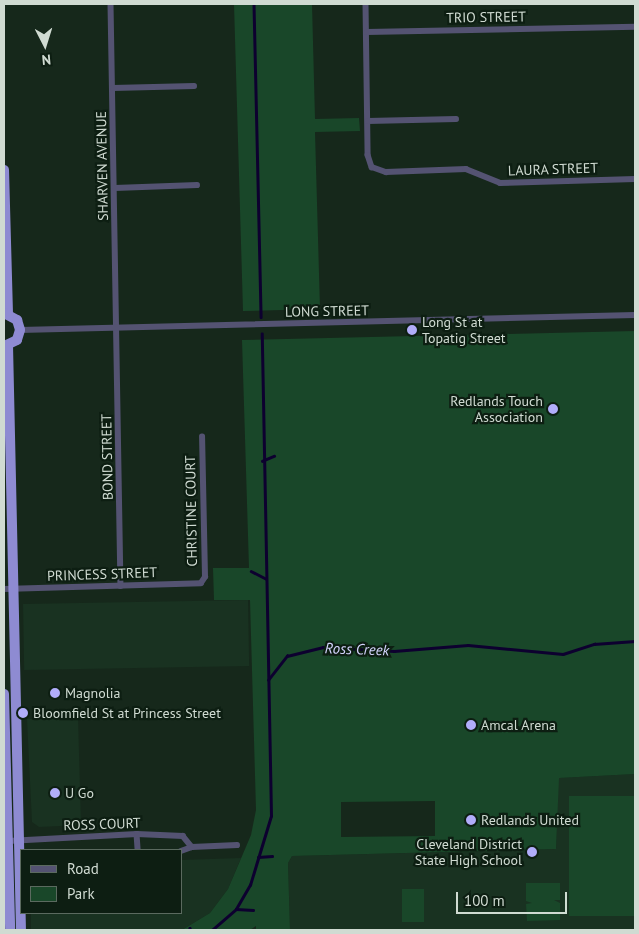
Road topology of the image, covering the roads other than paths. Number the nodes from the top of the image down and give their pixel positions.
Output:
1 (111, 4) edge
2 (366, 4) edge
3 (635, 27) edge
4 (366, 32) junction
5 (194, 86) dead end
6 (113, 88) junction
7 (456, 119) dead end
8 (368, 121) junction
9 (4, 170) edge
10 (635, 179) edge
11 (197, 185) dead end
12 (116, 188) junction
13 (6, 314) edge
14 (635, 315) edge
15 (118, 328) junction
16 (20, 330) junction
17 (6, 346) edge
18 (202, 437) dead end
19 (201, 584) joint
20 (122, 586) junction
21 (9, 589) edge
22 (4, 694) edge
23 (137, 834) junction
24 (19, 840) junction
25 (8, 841) junction
26 (237, 845) dead end
27 (192, 847) junction
28 (138, 849) edge
29 (182, 851) edge
30 (8, 856) junction
31 (20, 856) edge
32 (21, 914) edge
33 (10, 930) edge
34 (21, 930) edge

1 - 6 street, SHARVEN AVENUE
2 - 4 street, LAURA STREET
3 - 4 street, TRIO STREET
4 - 8 street, LAURA STREET
5 - 6 street
6 - 12 street, SHARVEN AVENUE
7 - 8 street
8 - 10 street, LAURA STREET
9 - 13 highway
11 - 12 street
12 - 15 street, SHARVEN AVENUE
13 - 16 highway
14 - 15 street, LONG STREET
15 - 16 street, LONG STREET
15 - 20 street, BOND STREET
16 - 17 highway
17 - 21 highway
18 - 19 street, CHRISTINE COURT
19 - 20 street, PRINCESS STREET
20 - 21 street, PRINCESS STREET
21 - 24 highway
22 - 25 highway
23 - 24 street, ROSS COURT
23 - 27 street, ROSS COURT
23 - 28 street
24 - 25 street, ROSS COURT
24 - 31 highway
25 - 30 highway
26 - 27 street
27 - 29 street
30 - 31 street
30 - 33 highway
32 - 34 highway

